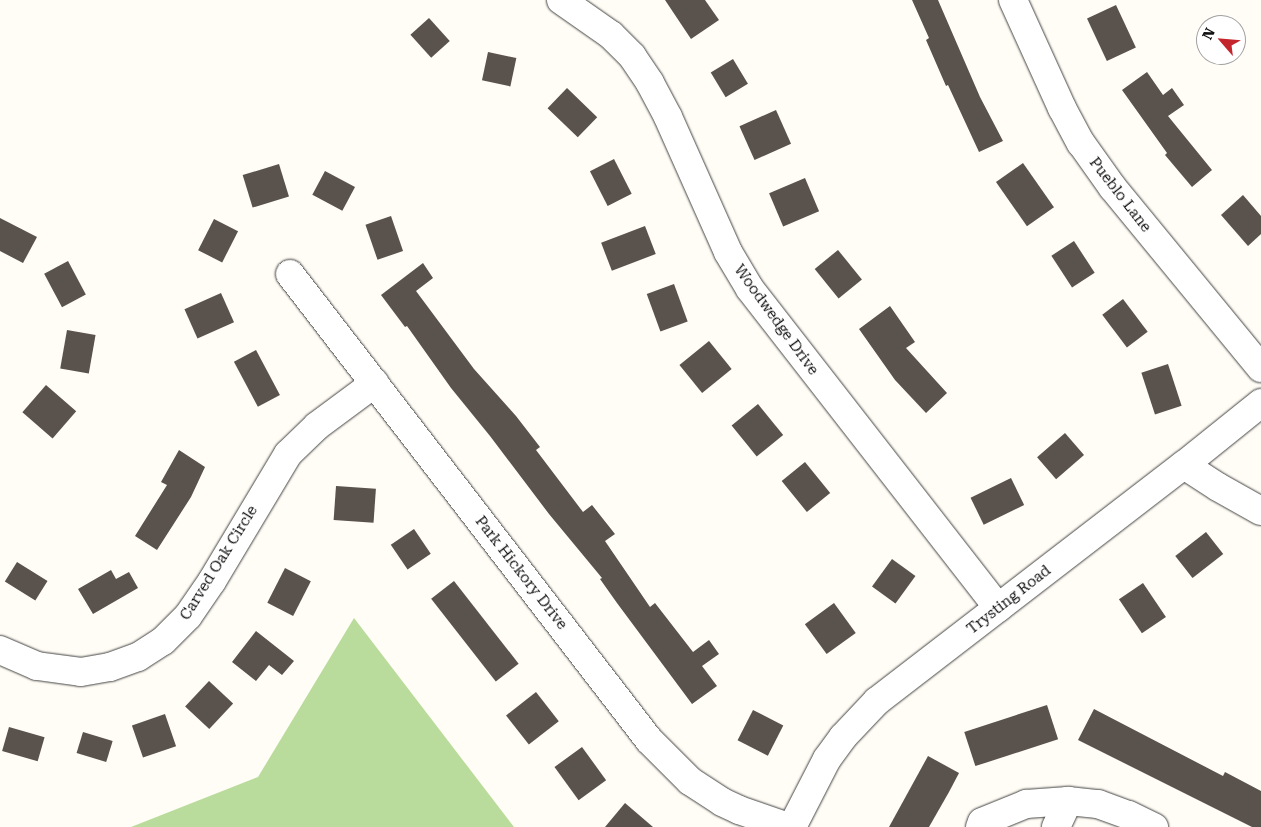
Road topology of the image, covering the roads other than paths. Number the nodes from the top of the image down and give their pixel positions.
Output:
1 (561, 0) edge
2 (1013, 0) edge
3 (290, 274) dead end
4 (1261, 368) edge
5 (375, 383) junction
6 (1261, 403) edge
7 (1184, 465) junction
8 (1261, 511) edge
9 (998, 608) junction
10 (0, 650) edge
11 (1068, 801) junction
12 (790, 827) edge
13 (980, 827) edge
14 (1056, 827) edge
15 (1154, 827) edge

1 - 9 street, Woodwedge Drive
2 - 4 street, Pueblo Lane
3 - 5 street, Park Hickory Drive
5 - 10 street, Carved Oak Circle
5 - 12 street, Park Hickory Drive
6 - 7 street, Trysting Road
7 - 8 street
7 - 9 street, Trysting Road
9 - 12 street, Trysting Road
11 - 13 street
11 - 14 street
11 - 15 street

